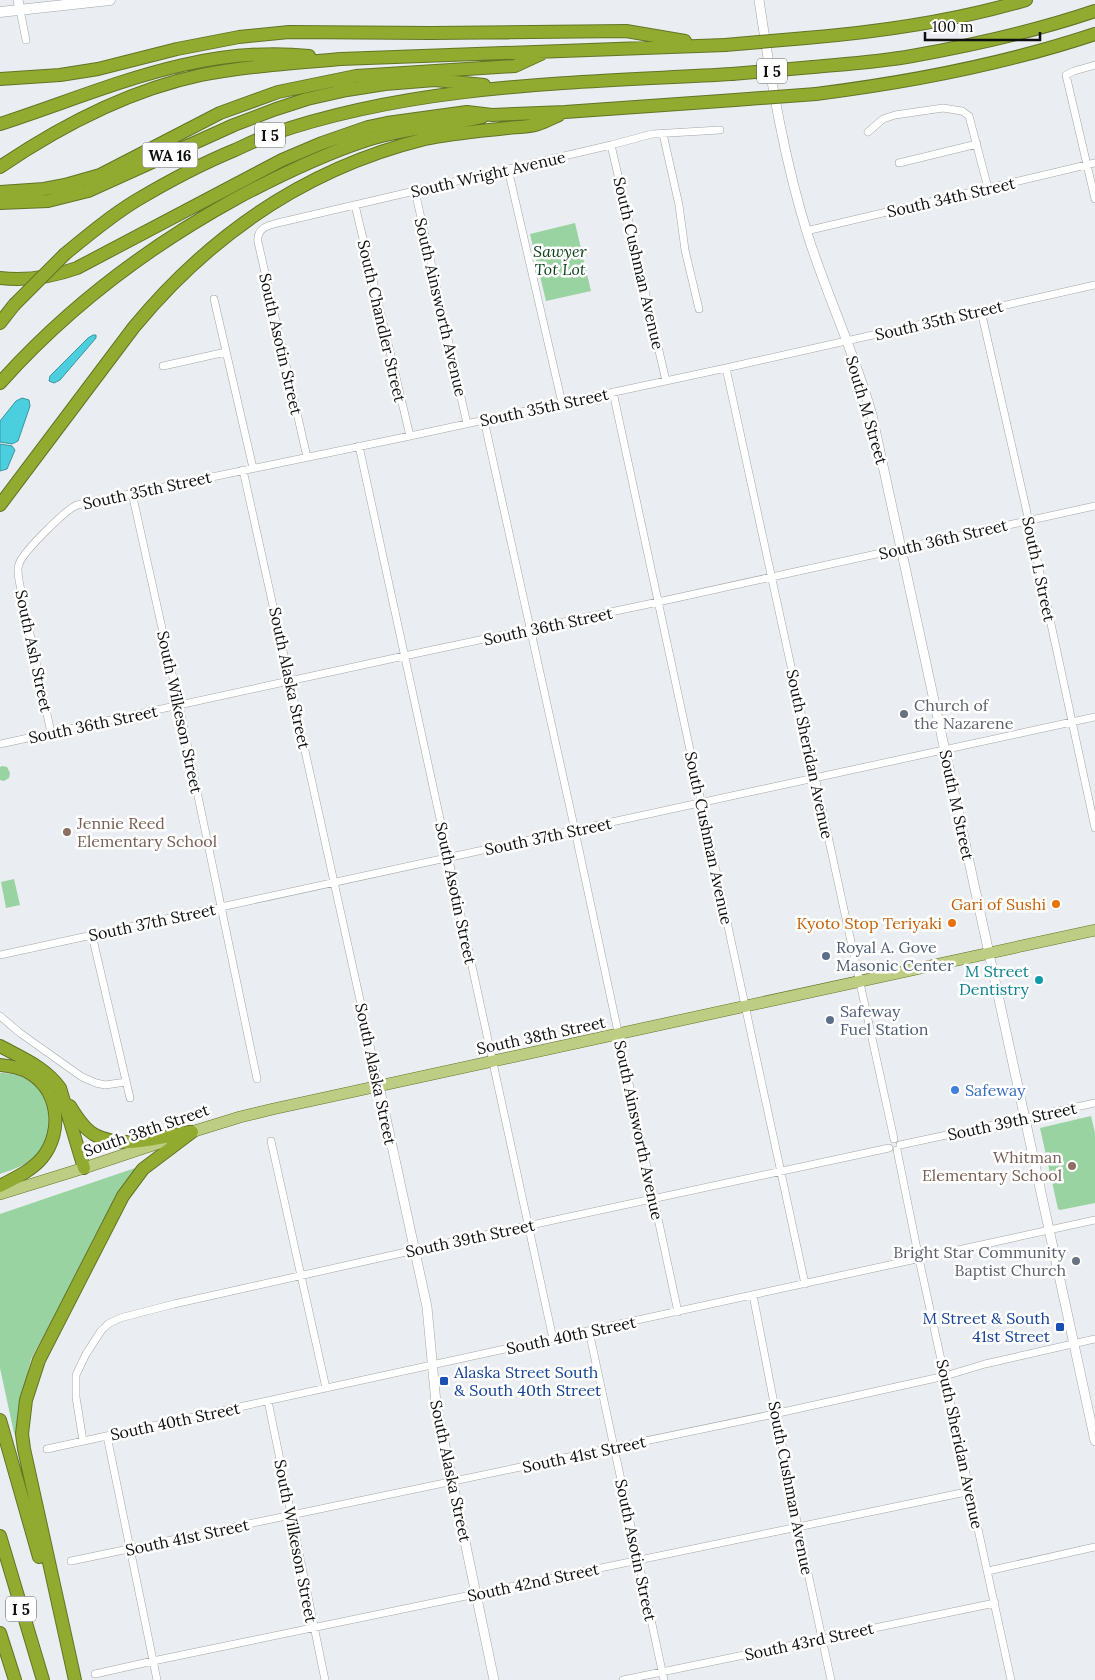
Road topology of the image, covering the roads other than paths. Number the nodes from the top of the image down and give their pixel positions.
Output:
1 (110, 0) edge
2 (759, 0) edge
3 (1026, 0) edge
4 (19, 5) edge
5 (1095, 11) edge
6 (0, 12) edge
7 (1095, 34) edge
8 (26, 40) dead end
9 (719, 45) junction
10 (548, 51) junction
11 (341, 59) junction
12 (1095, 65) edge
13 (0, 79) edge
14 (504, 88) junction
15 (565, 112) junction
16 (492, 115) junction
17 (0, 124) edge
18 (720, 130) dead end
19 (868, 132) dead end
20 (664, 134) junction
21 (977, 144) junction
22 (611, 145) junction
23 (899, 163) dead end
24 (1095, 163) edge
25 (1087, 165) junction
26 (0, 167) edge
27 (508, 169) junction
28 (988, 188) junction
29 (415, 191) junction
30 (0, 192) edge
31 (1095, 200) edge
32 (0, 203) edge
33 (355, 205) junction
34 (806, 231) junction
35 (260, 232) joint
36 (0, 278) edge
37 (1095, 285) edge
38 (214, 299) dead end
39 (700, 309) dead end
40 (981, 311) junction
41 (0, 323) edge
42 (847, 341) junction
43 (226, 352) junction
44 (163, 366) dead end
45 (726, 368) junction
46 (666, 381) junction
47 (0, 383) edge
48 (613, 392) junction
49 (562, 403) junction
50 (484, 420) junction
51 (467, 424) junction
52 (410, 436) junction
53 (359, 446) junction
54 (307, 457) junction
55 (253, 468) junction
56 (244, 470) junction
57 (132, 493) junction
58 (0, 505) edge
59 (1095, 506) edge
60 (1028, 520) junction
61 (902, 548) junction
62 (18, 568) joint
63 (771, 577) junction
64 (658, 602) junction
65 (531, 629) junction
66 (404, 656) junction
67 (290, 681) junction
68 (179, 705) junction
69 (1095, 718) edge
70 (1072, 722) junction
71 (51, 733) junction
72 (0, 744) edge
73 (945, 750) junction
74 (815, 779) junction
75 (702, 804) junction
76 (1095, 828) edge
77 (575, 830) junction
78 (448, 858) junction
79 (334, 882) junction
80 (221, 907) junction
81 (1095, 930) edge
82 (92, 935) junction
83 (990, 953) junction
84 (0, 955) edge
85 (859, 981) junction
86 (745, 1006) junction
87 (0, 1016) edge
88 (618, 1034) junction
89 (0, 1046) edge
90 (492, 1062) junction
91 (0, 1065) edge
92 (257, 1079) dead end
93 (126, 1082) junction
94 (379, 1086) junction
95 (60, 1088) junction
96 (130, 1098) dead end
97 (1095, 1103) edge
98 (1026, 1118) junction
99 (192, 1132) junction
100 (271, 1141) dead end
101 (897, 1145) junction
102 (84, 1168) junction
103 (781, 1171) junction
104 (0, 1186) edge
105 (0, 1194) edge
106 (654, 1199) junction
107 (1095, 1220) edge
108 (528, 1225) junction
109 (1048, 1230) junction
110 (415, 1250) junction
111 (919, 1259) junction
112 (302, 1276) junction
113 (805, 1284) junction
114 (753, 1295) junction
115 (678, 1312) junction
116 (589, 1331) junction
117 (553, 1339) junction
118 (1095, 1339) edge
119 (1074, 1344) junction
120 (431, 1366) junction
121 (946, 1376) junction
122 (326, 1388) junction
123 (268, 1401) junction
124 (776, 1413) junction
125 (0, 1420) edge
126 (107, 1436) junction
127 (84, 1441) junction
128 (1095, 1441) edge
129 (614, 1448) junction
130 (47, 1449) dead end
131 (453, 1482) junction
132 (970, 1491) junction
133 (291, 1516) junction
134 (798, 1527) junction
135 (0, 1536) edge
136 (1095, 1547) edge
137 (130, 1549) junction
138 (639, 1559) junction
139 (71, 1561) dead end
140 (988, 1571) junction
141 (476, 1594) junction
142 (995, 1603) junction
143 (314, 1628) junction
144 (0, 1633) edge
145 (822, 1638) junction
146 (2, 1644) edge
147 (153, 1661) junction
148 (662, 1672) junction
149 (96, 1674) dead end
150 (15, 1680) edge
151 (43, 1680) edge
152 (75, 1680) edge
153 (157, 1680) edge
154 (326, 1680) edge
155 (494, 1680) edge
156 (623, 1680) edge
157 (664, 1680) edge
158 (831, 1680) edge
159 (1011, 1680) edge

1 - 4 main road
2 - 34 street, South M Street
3 - 9 highway, I 5, bridge
4 - 6 main road
4 - 8 street
5 - 14 highway, I 5, bridge
7 - 15 highway, bridge
9 - 10 highway, I 5
9 - 13 highway
10 - 11 highway, I 5
10 - 30 highway
11 - 17 highway
11 - 26 highway, I 5
12 - 25 street
14 - 32 highway, WA 16
14 - 41 highway, I 5, bridge
15 - 16 highway
15 - 58 highway
16 - 36 highway
16 - 47 highway
18 - 20 street, South Wright Avenue
19 - 21 street
20 - 22 street, South Wright Avenue
20 - 39 street
21 - 23 street
21 - 28 street
22 - 27 street, South Wright Avenue
22 - 46 street, South Cushman Avenue
24 - 25 street, South 34th Street
25 - 28 street, South 34th Street
25 - 31 street
27 - 29 street, South Wright Avenue
27 - 49 street
28 - 34 street, South 34th Street
29 - 33 street, South Wright Avenue
29 - 51 street, South Ainsworth Avenue
33 - 35 street, South Wright Avenue
33 - 52 street, South Chandler Street
34 - 42 street, South M Street
35 - 54 street, South Asotin Street
37 - 40 street, South 35th Street
38 - 43 street
40 - 42 street, South 35th Street
40 - 60 street, South L Street
42 - 45 street, South 35th Street
42 - 61 street, South M Street
43 - 44 street
43 - 55 street
45 - 46 street, South 35th Street
45 - 63 street, South Sheridan Avenue
46 - 48 street, South 35th Street
48 - 49 street, South 35th Street
48 - 64 street, South Cushman Avenue
49 - 50 street, South 35th Street
50 - 51 street, South 35th Street
50 - 65 street, South Ainsworth Avenue
51 - 52 street, South 35th Street
52 - 53 street, South 35th Street
53 - 54 street, South 35th Street
53 - 66 street, South Asotin Street
54 - 55 street, South 35th Street
55 - 56 street, South 35th Street
56 - 57 street, South 35th Street
56 - 67 street, South Alaska Street
57 - 62 street, South 35th Street
57 - 68 street, South Wilkeson Street
59 - 60 street, South 36th Street
60 - 61 street, South 36th Street
60 - 70 street, South L Street
61 - 63 street, South 36th Street
61 - 73 street, South M Street
62 - 71 street, South Ash Street
63 - 64 street, South 36th Street
63 - 74 street, South Sheridan Avenue
64 - 65 street, South 36th Street
64 - 75 street, South Cushman Avenue
65 - 66 street, South 36th Street
65 - 77 street, South Ainsworth Avenue
66 - 67 street, South 36th Street
66 - 78 street, South Asotin Street
67 - 68 street, South 36th Street
67 - 79 street, South Alaska Street
68 - 71 street, South 36th Street
68 - 80 street, South Wilkeson Street
69 - 70 street, South 37th Street
70 - 73 street, South 37th Street
70 - 76 street, South L Street
71 - 72 street, South 36th Street
73 - 74 street, South 37th Street
73 - 83 street, South M Street
74 - 75 street, South 37th Street
74 - 85 street, South Sheridan Avenue
75 - 77 street, South 37th Street
75 - 86 street, South Cushman Avenue
77 - 78 street, South 37th Street
77 - 88 street, South Ainsworth Avenue
78 - 79 street, South 37th Street
78 - 90 street, South Asotin Street
79 - 80 street, South 37th Street
79 - 94 street, South Alaska Street
80 - 82 street, South 37th Street
80 - 92 street, South Wilkeson Street
81 - 83 main road, South 38th Street
82 - 84 street, South 37th Street
82 - 93 street
83 - 85 main road, South 38th Street
83 - 98 street, South M Street
85 - 86 main road, South 38th Street
85 - 101 street, South Sheridan Avenue
86 - 88 main road, South 38th Street
86 - 103 street, South Cushman Avenue
87 - 93 street
88 - 90 main road, South 38th Street
88 - 106 street, South Ainsworth Avenue
89 - 95 highway
90 - 94 main road, South 38th Street
90 - 108 street, South Asotin Street
91 - 104 highway
93 - 96 street
94 - 99 main road, South 38th Street
94 - 110 street, South Alaska Street
95 - 99 highway
95 - 102 highway
97 - 98 street, South 39th Street
98 - 101 street, South 39th Street
98 - 109 street, South M Street
99 - 102 main road, South 38th Street
99 - 152 highway
100 - 112 street
101 - 103 street, South 39th Street
101 - 111 street, South Sheridan Avenue
102 - 105 main road, South 38th Street
103 - 106 street, South 39th Street
103 - 113 street, South Cushman Avenue
106 - 108 street, South 39th Street
106 - 115 street, South Ainsworth Avenue
107 - 109 street, South 40th Street
108 - 110 street, South 39th Street
108 - 117 street, South Asotin Street
109 - 111 street, South 40th Street
109 - 119 street, South M Street
110 - 112 street, South 39th Street
110 - 120 street, South Alaska Street
111 - 113 street, South 40th Street
111 - 121 street, South Sheridan Avenue
112 - 122 street
112 - 127 street, South 39th Street
113 - 114 street, South 40th Street
114 - 115 street, South 40th Street
114 - 124 street, South Cushman Avenue
115 - 116 street, South 40th Street
116 - 117 street, South 40th Street
116 - 129 street, South Asotin Street
117 - 120 street, South 40th Street
118 - 119 street, South 41st Street
119 - 121 street, South 41st Street
119 - 128 street, South M Street
120 - 122 street, South 40th Street
120 - 131 street, South Alaska Street
121 - 124 street, South 41st Street
121 - 132 street, South Sheridan Avenue
122 - 123 street, South 40th Street
123 - 126 street, South 40th Street
123 - 133 street, South Wilkeson Street
124 - 129 street, South 41st Street
124 - 134 street, South Cushman Avenue
125 - 152 highway
126 - 127 street, South 40th Street
126 - 137 street
127 - 130 street, South 40th Street
129 - 131 street, South 41st Street
129 - 138 street, South Asotin Street
131 - 133 street, South 41st Street
131 - 141 street, South Alaska Street
132 - 134 street, South 42nd Street
132 - 140 street, South Sheridan Avenue
133 - 137 street, South 41st Street
133 - 143 street, South Wilkeson Street
134 - 138 street, South 42nd Street
134 - 145 street, South Cushman Avenue
135 - 151 highway, I 5
136 - 140 street
137 - 139 street, South 41st Street
137 - 147 street
138 - 141 street, South 42nd Street
138 - 148 street, South Asotin Street
140 - 142 street, South Sheridan Avenue
141 - 143 street, South 42nd Street
141 - 155 street, South Alaska Street
142 - 145 street, South 43rd Street
142 - 159 street, South Sheridan Avenue
143 - 147 street, South 42nd Street
143 - 154 street, South Wilkeson Street
144 - 146 highway, I 5
145 - 148 street, South 43rd Street
145 - 158 street, South Cushman Avenue
146 - 150 highway, I 5
147 - 149 street, South 42nd Street
147 - 153 street
148 - 156 street, South 43rd Street
148 - 157 street, South Asotin Street

